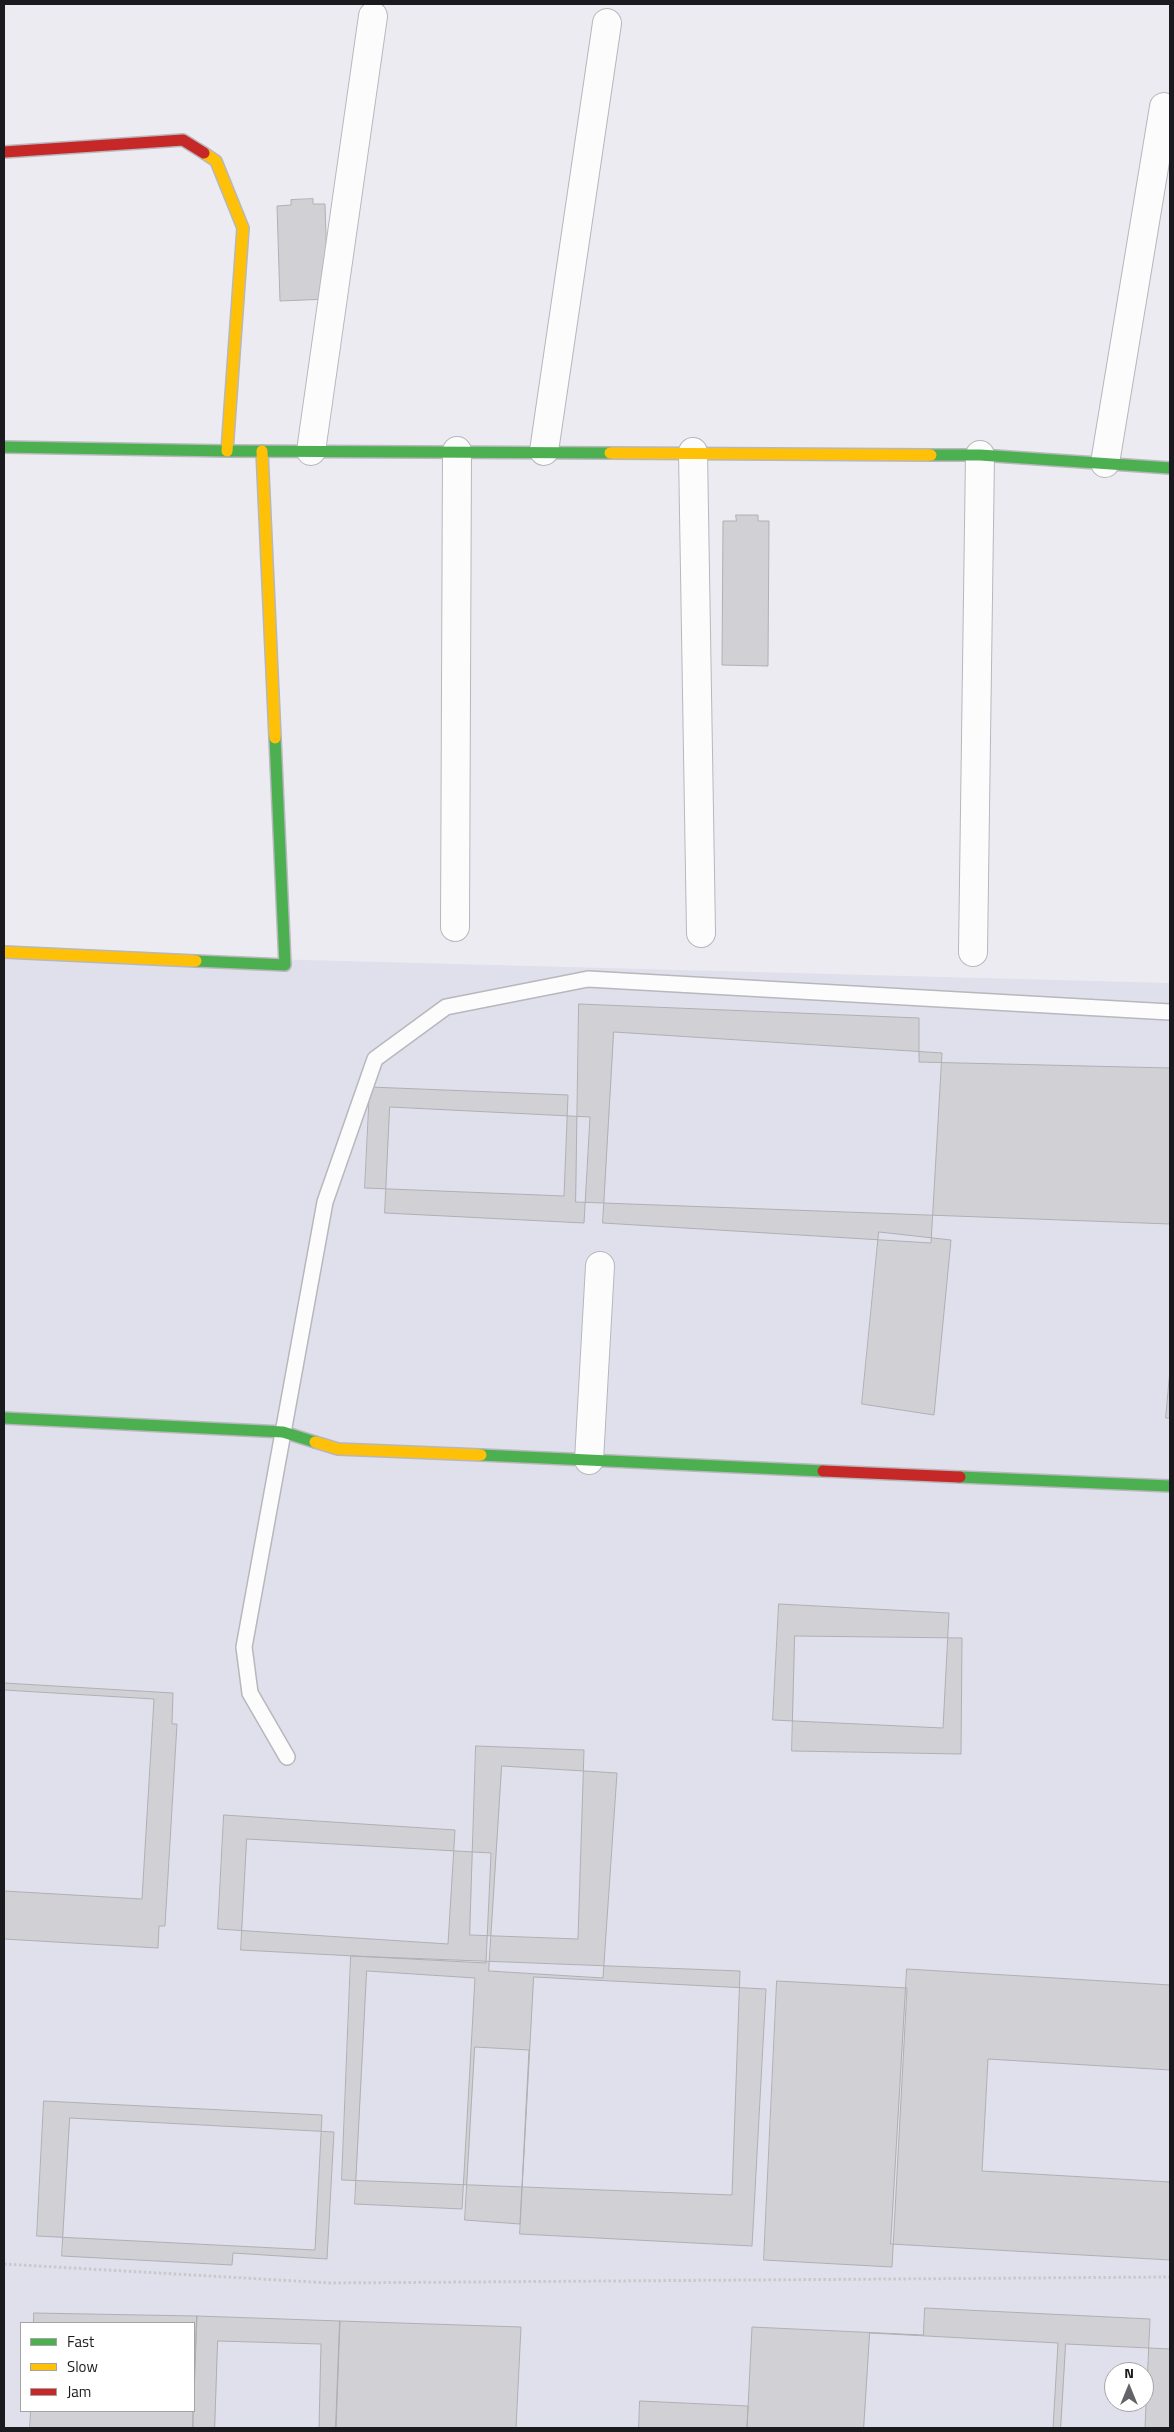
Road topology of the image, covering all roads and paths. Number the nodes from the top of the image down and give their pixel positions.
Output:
1 (373, 16) dead end
2 (606, 24) dead end
3 (1164, 108) dead end
4 (4, 152) edge
5 (4, 447) edge
6 (227, 451) junction
7 (262, 451) junction
8 (311, 451) junction
9 (457, 451) junction
10 (544, 451) junction
11 (692, 452) junction
12 (980, 455) junction
13 (1105, 463) junction
14 (1170, 468) edge
15 (455, 927) dead end
16 (701, 933) dead end
17 (4, 952) edge
18 (973, 952) dead end
19 (1170, 1012) edge
20 (600, 1266) dead end
21 (4, 1418) edge
22 (282, 1432) junction
23 (589, 1460) junction
24 (1170, 1486) edge
25 (287, 1757) dead end
26 (4, 2264) edge
27 (1170, 2277) edge

1 - 8 street
2 - 10 street
3 - 13 street
4 - 6 street
5 - 6 street
6 - 7 street
7 - 8 street
7 - 17 street
8 - 9 street
9 - 10 street
9 - 15 street
10 - 11 street
11 - 12 street
11 - 16 street
12 - 13 street
12 - 18 street
13 - 14 street
19 - 22 lane
20 - 23 street
21 - 22 street
22 - 23 street
22 - 25 lane
23 - 24 street
26 - 27 path

